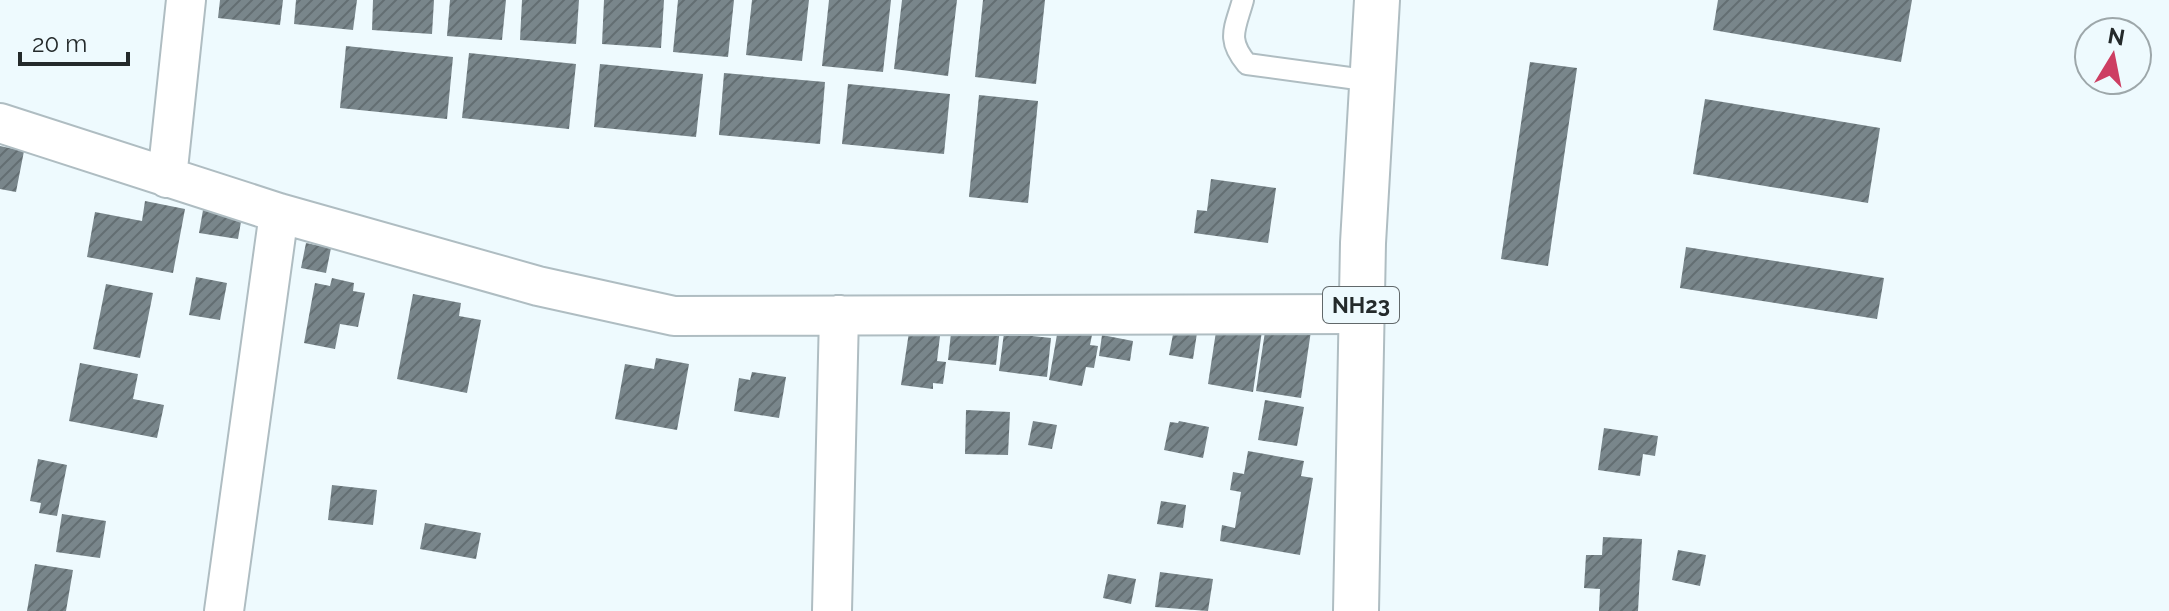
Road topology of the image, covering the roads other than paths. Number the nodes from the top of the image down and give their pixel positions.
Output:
1 (186, 0) edge
2 (1243, 0) edge
3 (1377, 0) edge
4 (1372, 81) junction
5 (0, 123) edge
6 (167, 178) junction
7 (279, 213) junction
8 (1361, 314) junction
9 (839, 315) junction
10 (224, 611) edge
11 (832, 611) edge
12 (1356, 611) edge

1 - 6 street
2 - 4 lane
3 - 4 highway, NH23
4 - 8 highway, NH23
5 - 6 street
6 - 7 street
7 - 9 street
7 - 10 street
8 - 9 street
8 - 12 highway, NH23
9 - 11 street

